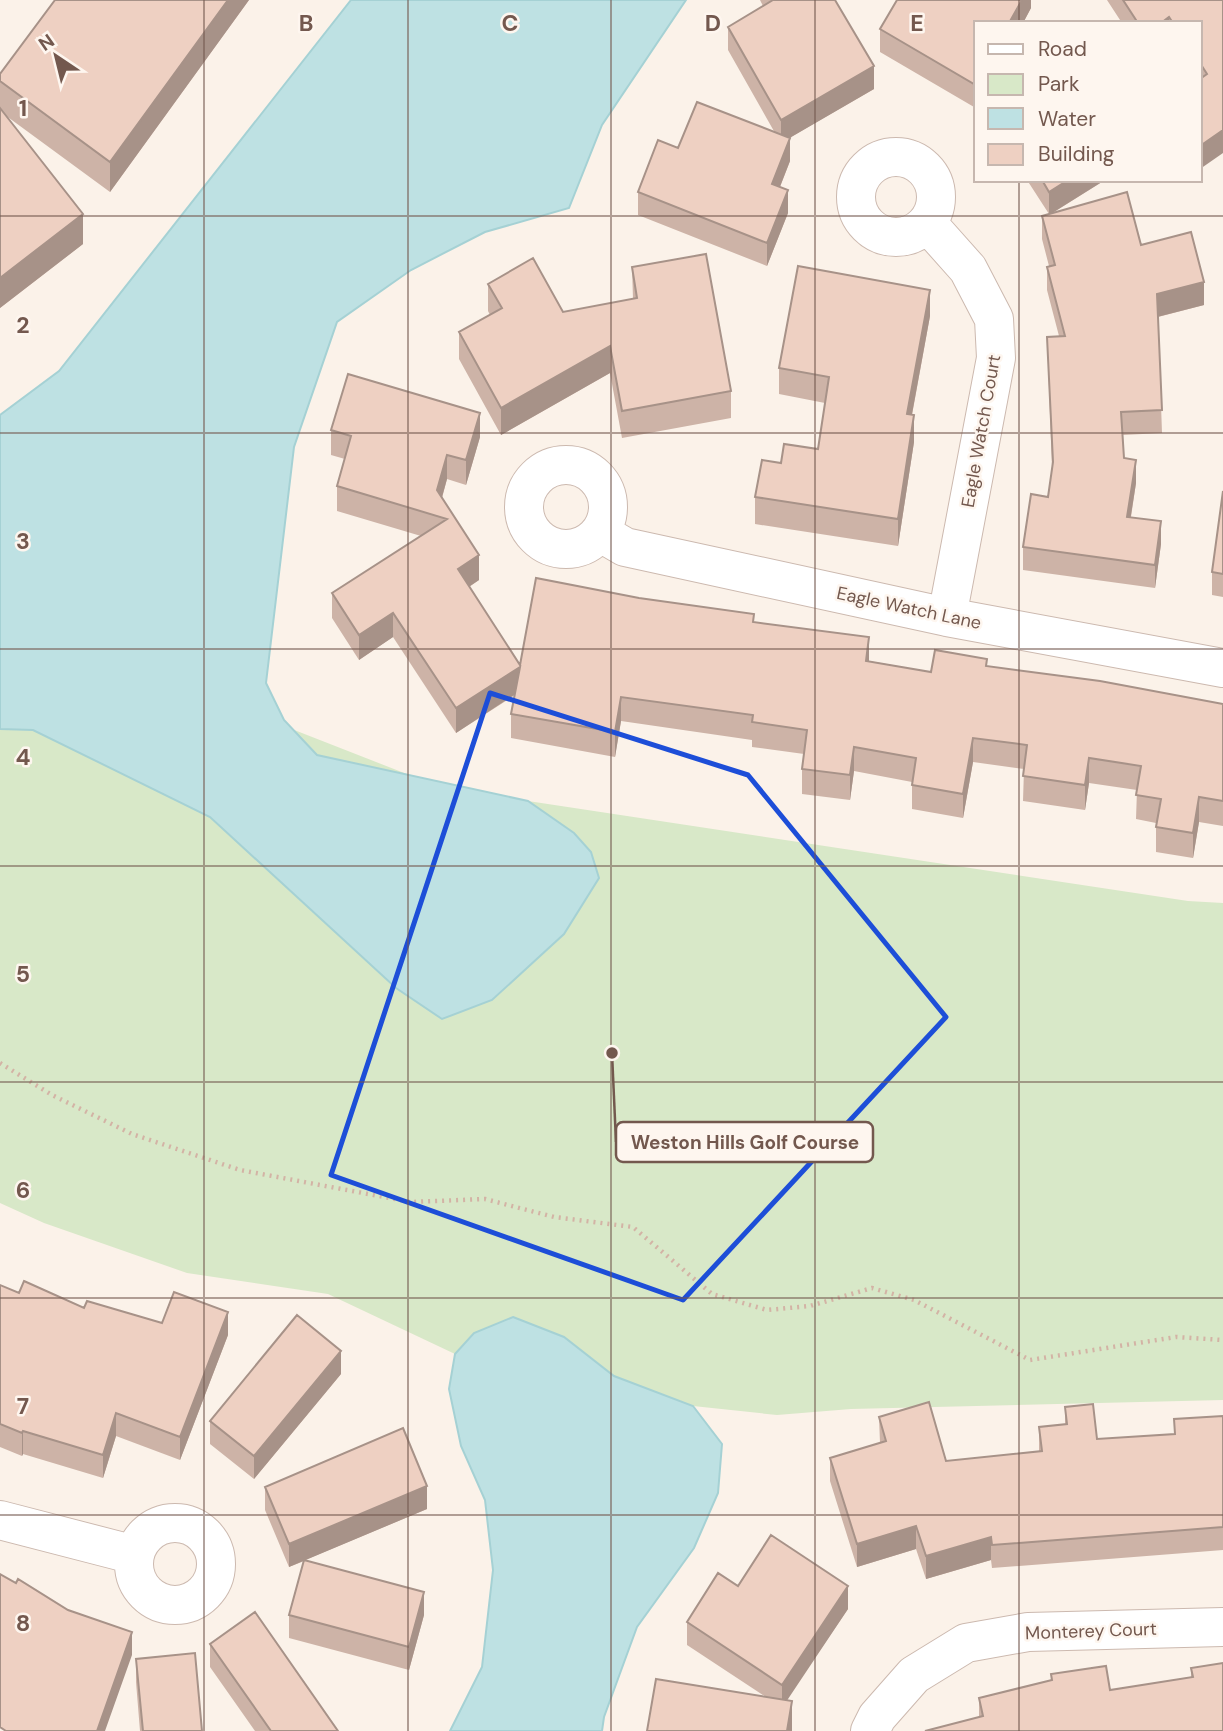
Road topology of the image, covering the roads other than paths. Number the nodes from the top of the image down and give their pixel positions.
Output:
1 (928, 223) dead end
2 (601, 533) dead end
3 (947, 617) junction
4 (1223, 668) edge
5 (0, 1520) edge
6 (135, 1555) dead end
7 (1223, 1627) edge
8 (870, 1731) edge

1 - 3 street, Eagle Watch Court
2 - 3 street, Eagle Watch Lane
3 - 4 street, Eagle Watch Lane
5 - 6 street
7 - 8 street, Monterey Court

